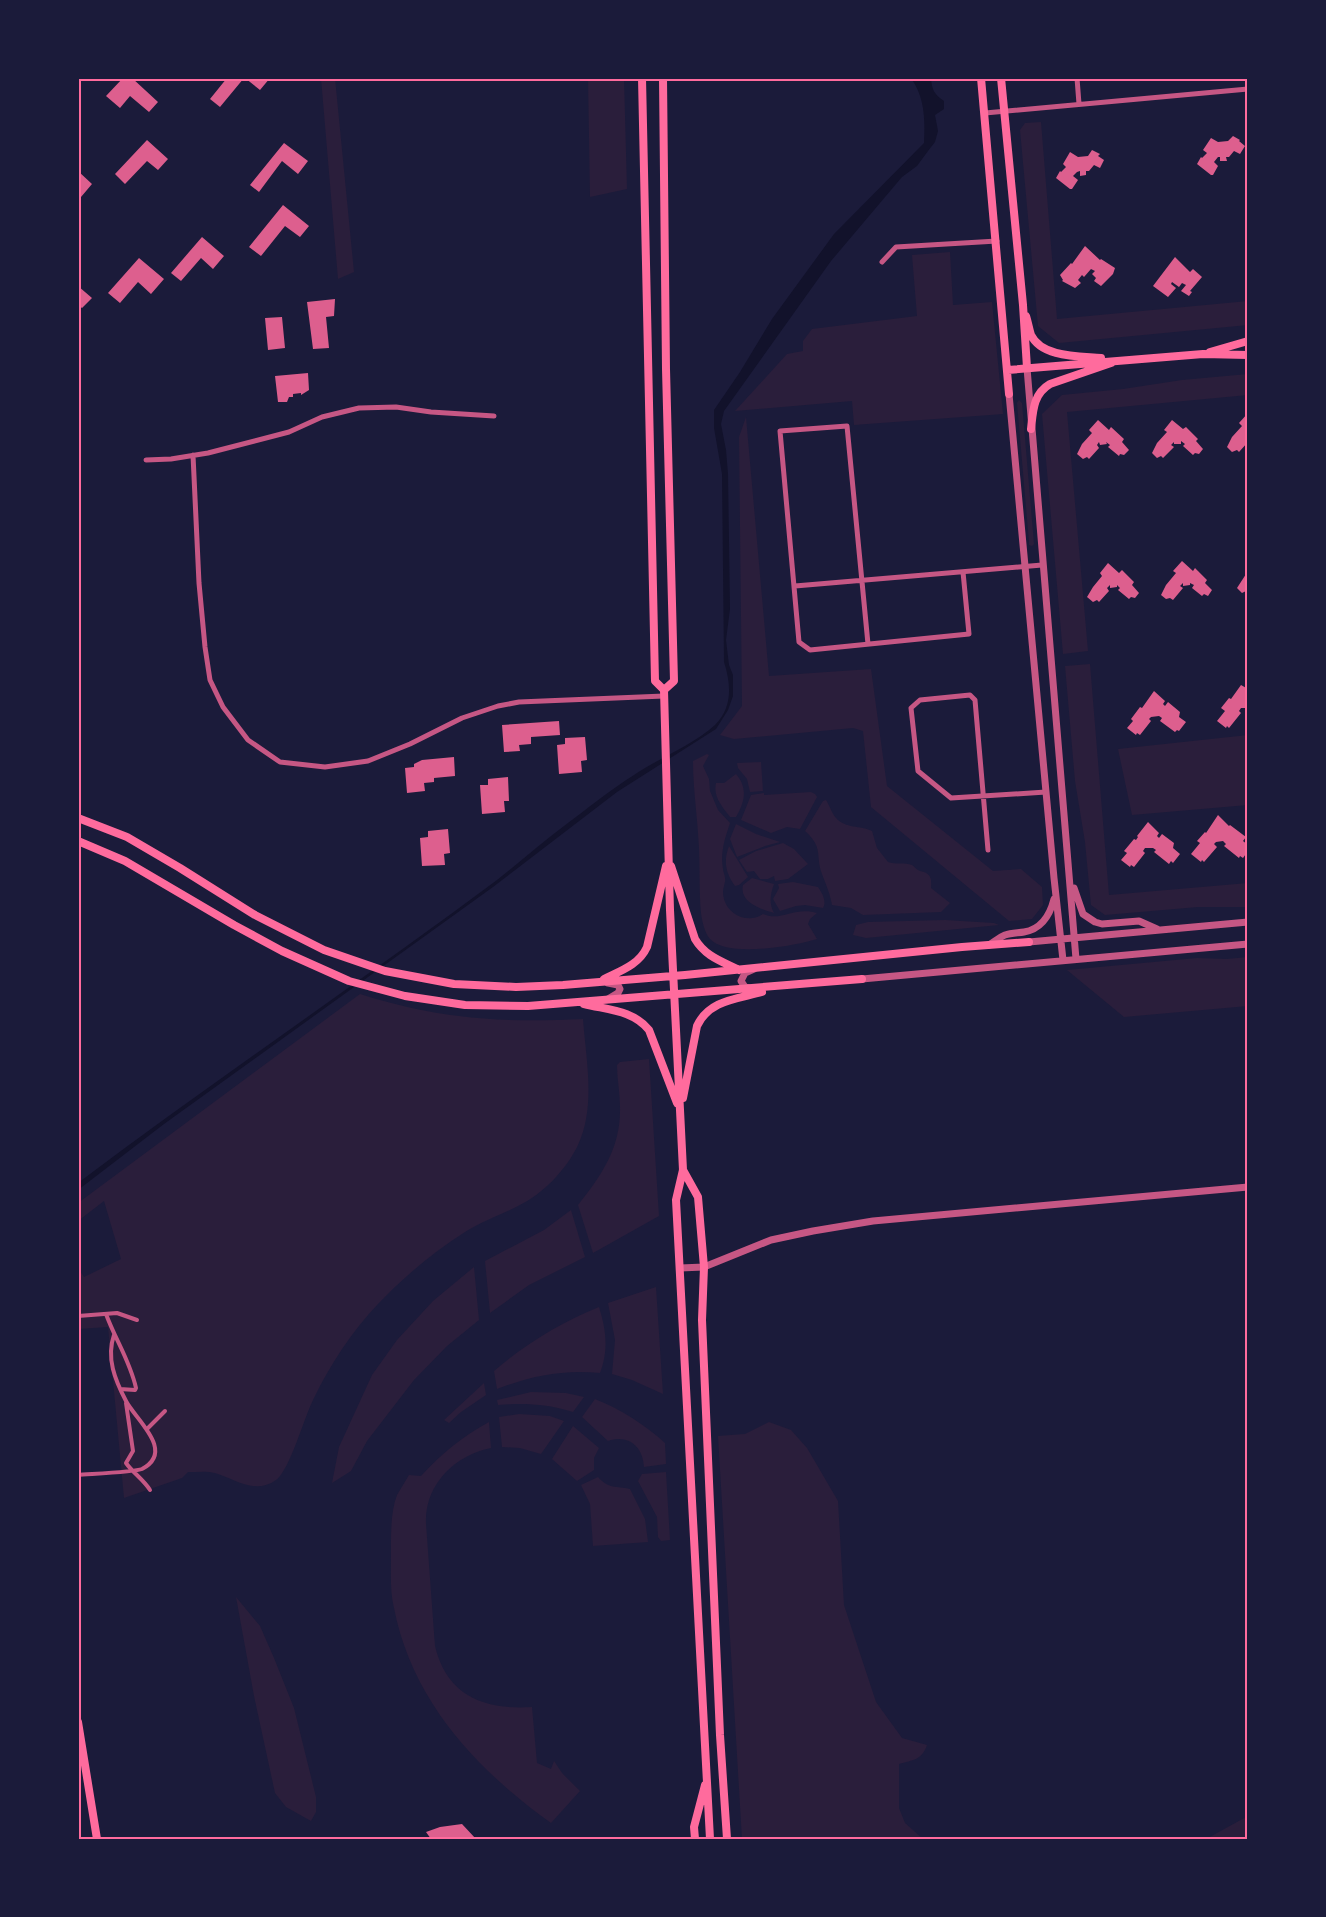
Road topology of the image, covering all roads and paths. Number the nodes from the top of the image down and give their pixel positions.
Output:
1 (642, 78) edge
2 (663, 78) edge
3 (981, 78) edge
4 (1001, 78) edge
5 (1077, 78) edge
6 (1248, 89) edge
7 (1079, 104) junction
8 (1004, 111) junction
9 (985, 113) junction
10 (997, 240) junction
11 (882, 262) dead end
12 (1023, 305) junction
13 (1248, 341) edge
14 (1203, 354) junction
15 (1248, 356) edge
16 (1120, 360) junction
17 (1027, 368) junction
18 (1008, 370) junction
19 (1010, 394) joint
20 (494, 416) dead end
21 (1030, 429) junction
22 (193, 455) junction
23 (146, 460) dead end
24 (1042, 565) junction
25 (1026, 567) junction
26 (963, 572) junction
27 (861, 580) junction
28 (795, 586) junction
29 (868, 644) junction
30 (664, 693) junction
31 (1046, 792) junction
32 (984, 796) junction
33 (78, 818) edge
34 (78, 841) edge
35 (988, 850) dead end
36 (668, 856) junction
37 (1054, 878) junction
38 (1071, 878) junction
39 (1248, 921) edge
40 (1159, 930) junction
41 (1074, 937) junction
42 (1061, 939) junction
43 (1029, 942) joint
44 (1248, 944) edge
45 (989, 945) junction
46 (1076, 959) junction
47 (1064, 960) junction
48 (754, 969) junction
49 (740, 970) junction
50 (673, 976) junction
51 (862, 979) joint
52 (601, 981) junction
53 (780, 987) junction
54 (753, 989) junction
55 (674, 995) junction
56 (599, 1001) junction
57 (577, 1002) junction
58 (680, 1110) junction
59 (683, 1170) junction
60 (1248, 1187) edge
61 (704, 1267) junction
62 (680, 1268) junction
63 (106, 1314) junction
64 (78, 1316) edge
65 (137, 1320) dead end
66 (114, 1335) junction
67 (120, 1389) junction
68 (126, 1402) junction
69 (165, 1411) dead end
70 (147, 1429) junction
71 (132, 1471) junction
72 (78, 1475) edge
73 (150, 1490) dead end
74 (78, 1722) edge
75 (707, 1778) junction
76 (97, 1839) edge
77 (695, 1839) edge
78 (710, 1839) edge
79 (727, 1839) edge

1 - 30 main road
2 - 30 main road
3 - 9 main road
4 - 8 main road
5 - 7 street
6 - 7 street
7 - 8 street
8 - 9 street
8 - 12 main road
9 - 10 main road
10 - 11 street
10 - 18 main road
12 - 16 main road
12 - 17 main road
13 - 14 main road
14 - 15 main road
14 - 16 main road
16 - 17 main road
16 - 21 main road
17 - 18 main road
17 - 21 street
18 - 19 main road
19 - 25 street
20 - 22 street
21 - 24 street
22 - 23 street
22 - 30 street
24 - 25 street
24 - 38 street
25 - 26 street
25 - 31 street
26 - 27 street
26 - 29 street
27 - 28 street
27 - 28 street
27 - 29 street
28 - 29 street
30 - 36 main road
31 - 32 street
31 - 37 street
32 - 32 street
32 - 35 street
33 - 52 main road
34 - 57 main road
36 - 49 main road
36 - 50 main road
36 - 52 main road
37 - 38 street
37 - 42 street
37 - 45 street
38 - 40 street
38 - 41 street
39 - 40 street
40 - 41 street
41 - 42 street
41 - 46 street
42 - 43 street
42 - 47 street
43 - 45 main road
44 - 46 street
45 - 48 main road
46 - 47 street
47 - 51 street
48 - 49 main road
48 - 54 street
49 - 50 main road
50 - 52 main road
50 - 55 main road
51 - 53 main road
52 - 56 street
53 - 54 main road
53 - 58 main road
54 - 55 main road
55 - 56 main road
55 - 58 main road
56 - 57 main road
57 - 58 main road
58 - 59 main road
59 - 61 main road
59 - 62 main road
60 - 61 street
61 - 62 street
61 - 79 main road
62 - 75 main road
63 - 64 street
63 - 65 street
63 - 66 street
66 - 67 street
66 - 67 street
67 - 68 street
68 - 70 street
68 - 71 street
69 - 70 street
70 - 71 street
71 - 72 street
71 - 73 street
74 - 76 main road
75 - 77 main road
75 - 78 main road

